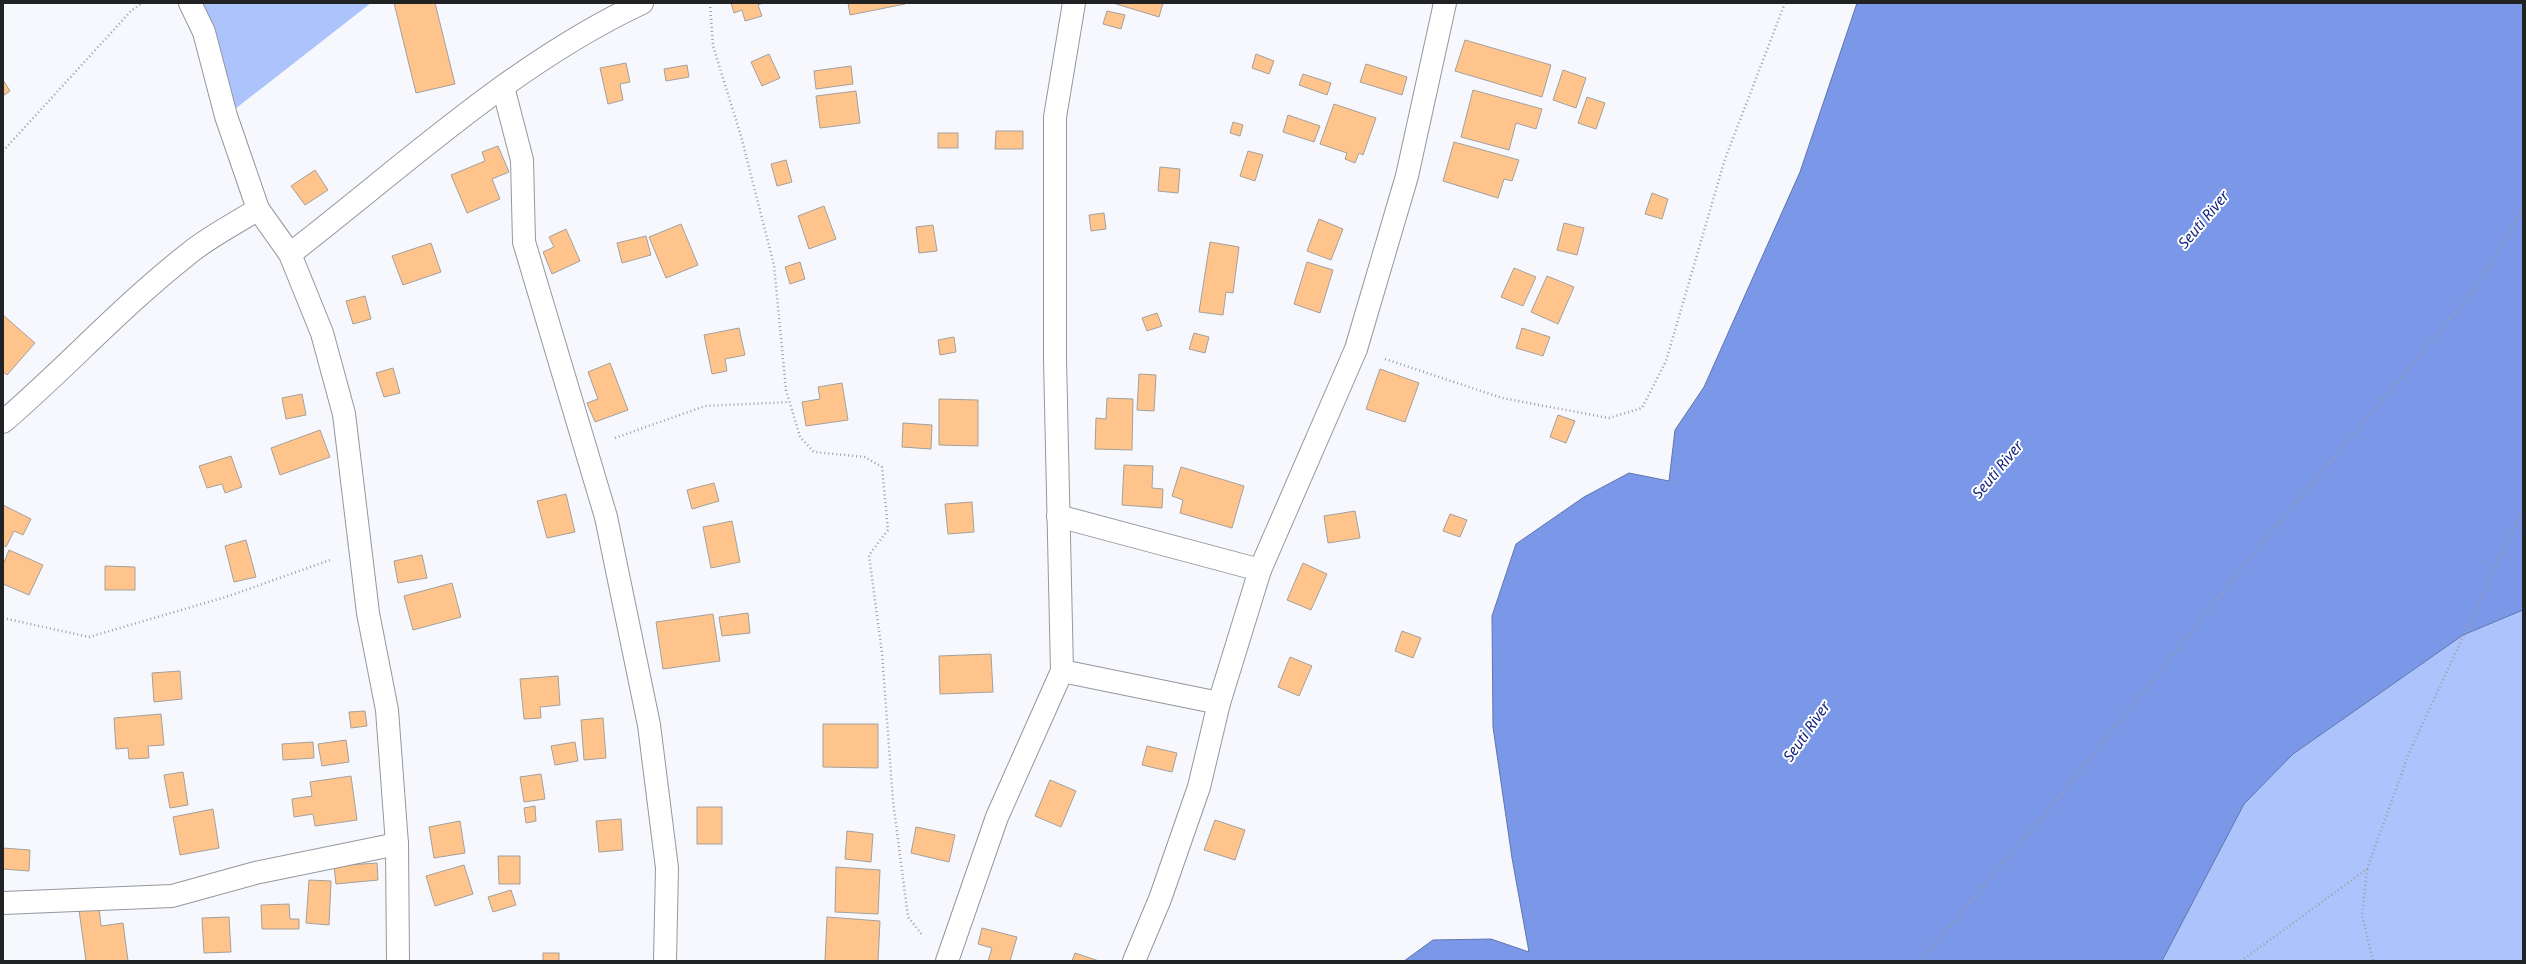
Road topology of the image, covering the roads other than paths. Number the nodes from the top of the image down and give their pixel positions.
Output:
1 (190, 3) edge
2 (642, 3) edge
3 (1074, 3) edge
4 (1445, 3) edge
5 (503, 87) junction
6 (258, 209) junction
7 (290, 254) junction
8 (3, 422) edge
9 (1058, 516) junction
10 (1260, 570) junction
11 (1062, 671) junction
12 (1219, 703) junction
13 (397, 844) junction
14 (3, 903) edge
15 (398, 961) edge
16 (665, 961) edge
17 (947, 961) edge
18 (1134, 961) edge

1 - 6 street
2 - 5 street
3 - 9 street
4 - 10 street
5 - 7 street
5 - 16 street
6 - 7 street
6 - 8 street
7 - 13 street
9 - 10 street
9 - 11 street
10 - 12 street
11 - 12 street
11 - 17 street
12 - 18 street
13 - 14 street
13 - 15 street

